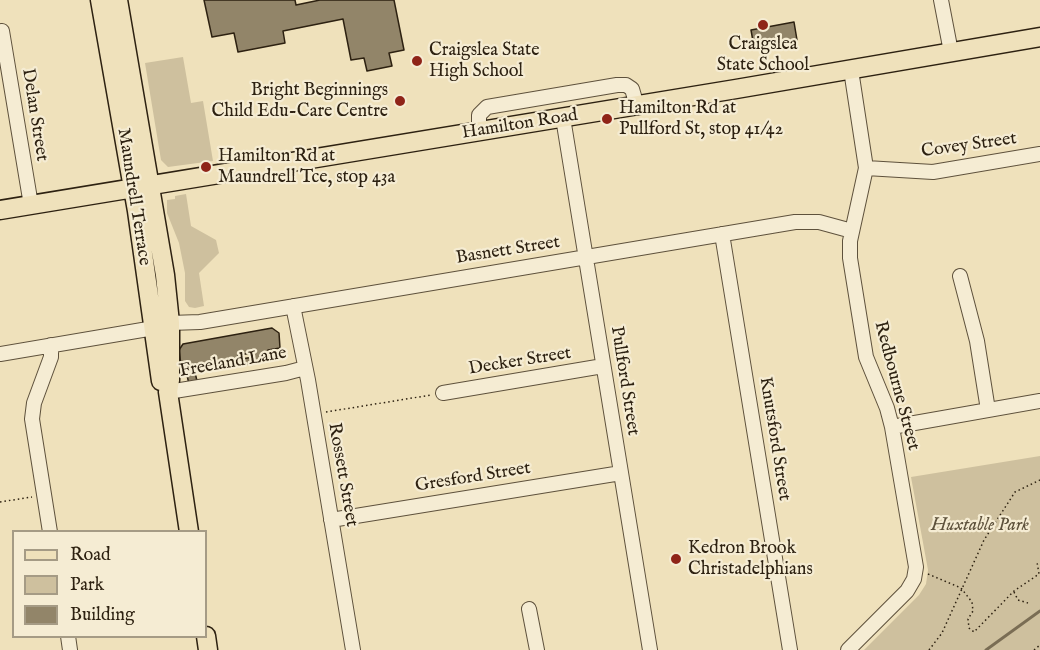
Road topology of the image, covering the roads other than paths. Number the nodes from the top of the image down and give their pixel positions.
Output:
1 (100, 0) edge
2 (118, 0) edge
3 (941, 0) edge
4 (6, 30) edge
5 (1040, 37) edge
6 (951, 52) junction
7 (851, 70) junction
8 (637, 106) junction
9 (563, 118) junction
10 (479, 132) junction
11 (1040, 154) edge
12 (866, 168) junction
13 (141, 187) junction
14 (31, 205) junction
15 (0, 210) edge
16 (852, 231) junction
17 (722, 234) junction
18 (585, 257) junction
19 (960, 276) dead end
20 (293, 306) junction
21 (162, 325) junction
22 (51, 345) junction
23 (0, 354) edge
24 (603, 366) junction
25 (305, 368) junction
26 (168, 393) junction
27 (443, 393) road end
28 (1040, 401) edge
29 (988, 410) junction
30 (892, 427) junction
31 (621, 473) junction
32 (331, 520) junction
33 (50, 530) edge
34 (189, 530) edge
35 (529, 609) dead end
36 (352, 650) edge
37 (537, 650) edge
38 (650, 650) edge
39 (790, 650) edge
40 (848, 650) edge

1 - 13 main road, Maundrell Terrace
2 - 13 main road, Maundrell Terrace
3 - 6 street
4 - 14 street, Delan Street
5 - 6 main road, Hamilton Road
6 - 7 main road, Hamilton Road
7 - 8 main road, Hamilton Road
7 - 12 street, Redbourne Street
8 - 9 main road, Hamilton Road
8 - 10 street
9 - 10 main road, Hamilton Road
9 - 18 street, Pullford Street
10 - 13 main road, Hamilton Road
11 - 12 street, Covey Street
12 - 16 street, Redbourne Street
13 - 14 main road, Hamilton Road
13 - 21 main road, Maundrell Terrace
14 - 15 main road, Hamilton Road
16 - 17 street, Basnett Street
16 - 30 street, Redbourne Street
17 - 18 street, Basnett Street
17 - 39 street, Knutsford Street
18 - 20 street, Basnett Street
18 - 24 street, Pullford Street
19 - 29 street
20 - 21 street, Basnett Street
20 - 25 street, Rossett Street
21 - 22 street, Basnett Street
21 - 26 main road, Maundrell Terrace
22 - 23 street, Basnett Street
22 - 33 street
24 - 27 street, Decker Street
24 - 31 street, Pullford Street
25 - 26 street, Freeland Lane
25 - 32 street, Rossett Street
26 - 34 main road, Maundrell Terrace
28 - 29 street
29 - 30 street
30 - 40 street, Redbourne Street
31 - 32 street, Gresford Street
31 - 38 street, Pullford Street
32 - 36 street, Rossett Street
35 - 37 street

